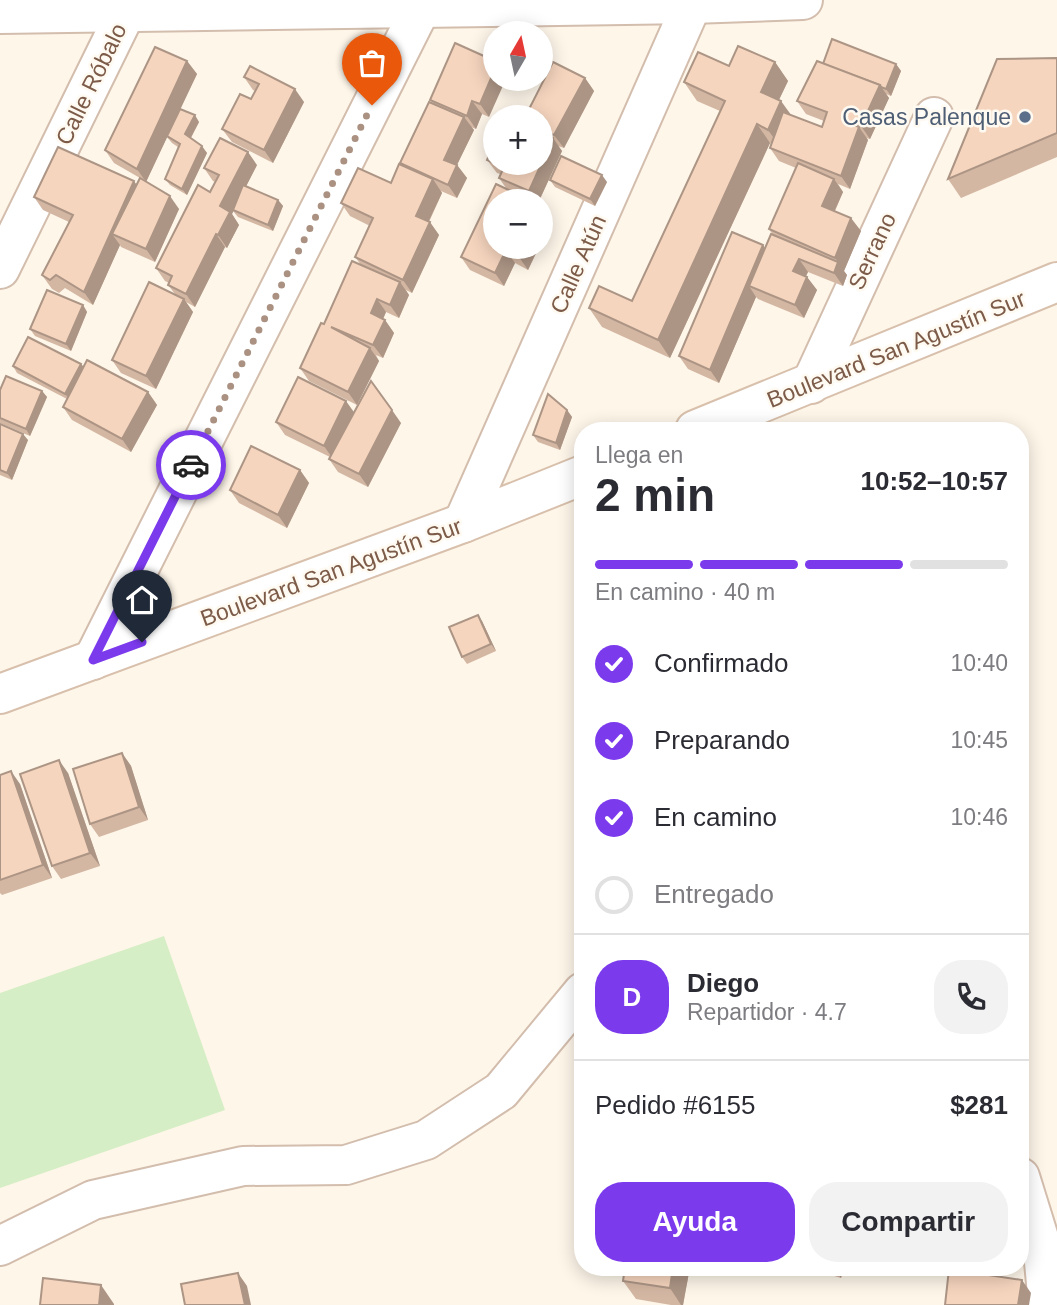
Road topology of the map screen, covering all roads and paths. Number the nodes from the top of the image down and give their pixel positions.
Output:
1 (803, 0) edge
2 (692, 4) junction
3 (421, 8) junction
4 (126, 12) junction
5 (0, 13) edge
6 (933, 117) dead end
7 (0, 269) edge
8 (1057, 282) edge
9 (811, 384) junction
10 (715, 422) edge
11 (574, 479) edge
12 (463, 523) junction
13 (93, 660) junction
14 (0, 694) edge
15 (574, 1003) edge
16 (1029, 1206) edge
17 (0, 1246) edge
18 (1048, 1305) edge

1 - 2 street
2 - 3 street
2 - 12 street, Calle Atún
3 - 4 street
3 - 13 street
4 - 5 street
4 - 7 street, Calle Róbalo
6 - 9 street, Serrano
8 - 9 street, Boulevard San Agustín Sur
9 - 10 street, Boulevard San Agustín Sur
11 - 12 street, Boulevard San Agustín Sur
12 - 13 street, Boulevard San Agustín Sur
13 - 14 street, Boulevard San Agustín Sur
15 - 17 street
16 - 18 street

